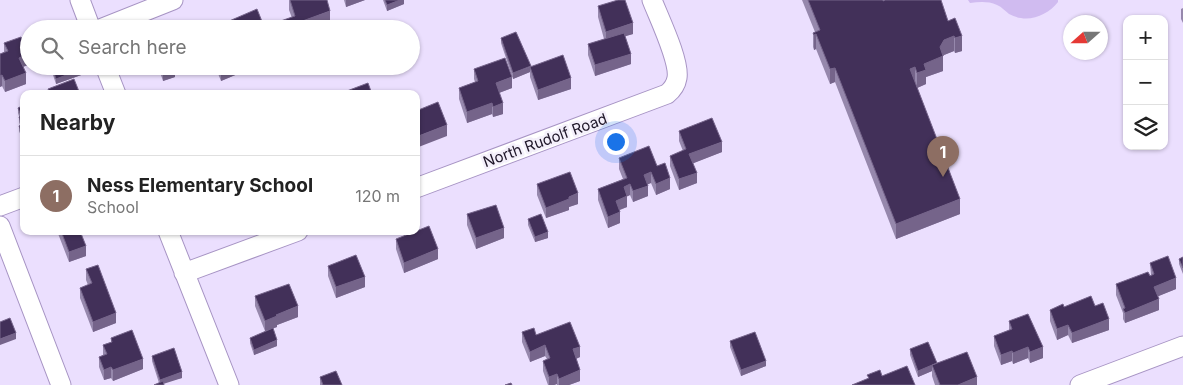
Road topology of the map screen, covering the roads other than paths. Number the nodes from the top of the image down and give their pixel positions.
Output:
1 (80, 0) edge
2 (173, 0) edge
3 (652, 0) edge
4 (88, 20) edge
5 (123, 20) edge
6 (109, 75) edge
7 (114, 90) edge
8 (420, 187) edge
9 (20, 198) edge
10 (0, 206) edge
11 (0, 226) edge
12 (170, 235) edge
13 (287, 235) edge
14 (184, 273) junction
15 (1183, 346) edge
16 (61, 385) edge
17 (229, 385) edge
18 (1080, 385) edge

1 - 4 street
2 - 5 street
3 - 8 street, North Rudolf Road
6 - 7 street
9 - 10 street
11 - 16 street
12 - 14 street
13 - 14 street
14 - 17 street
15 - 18 street

